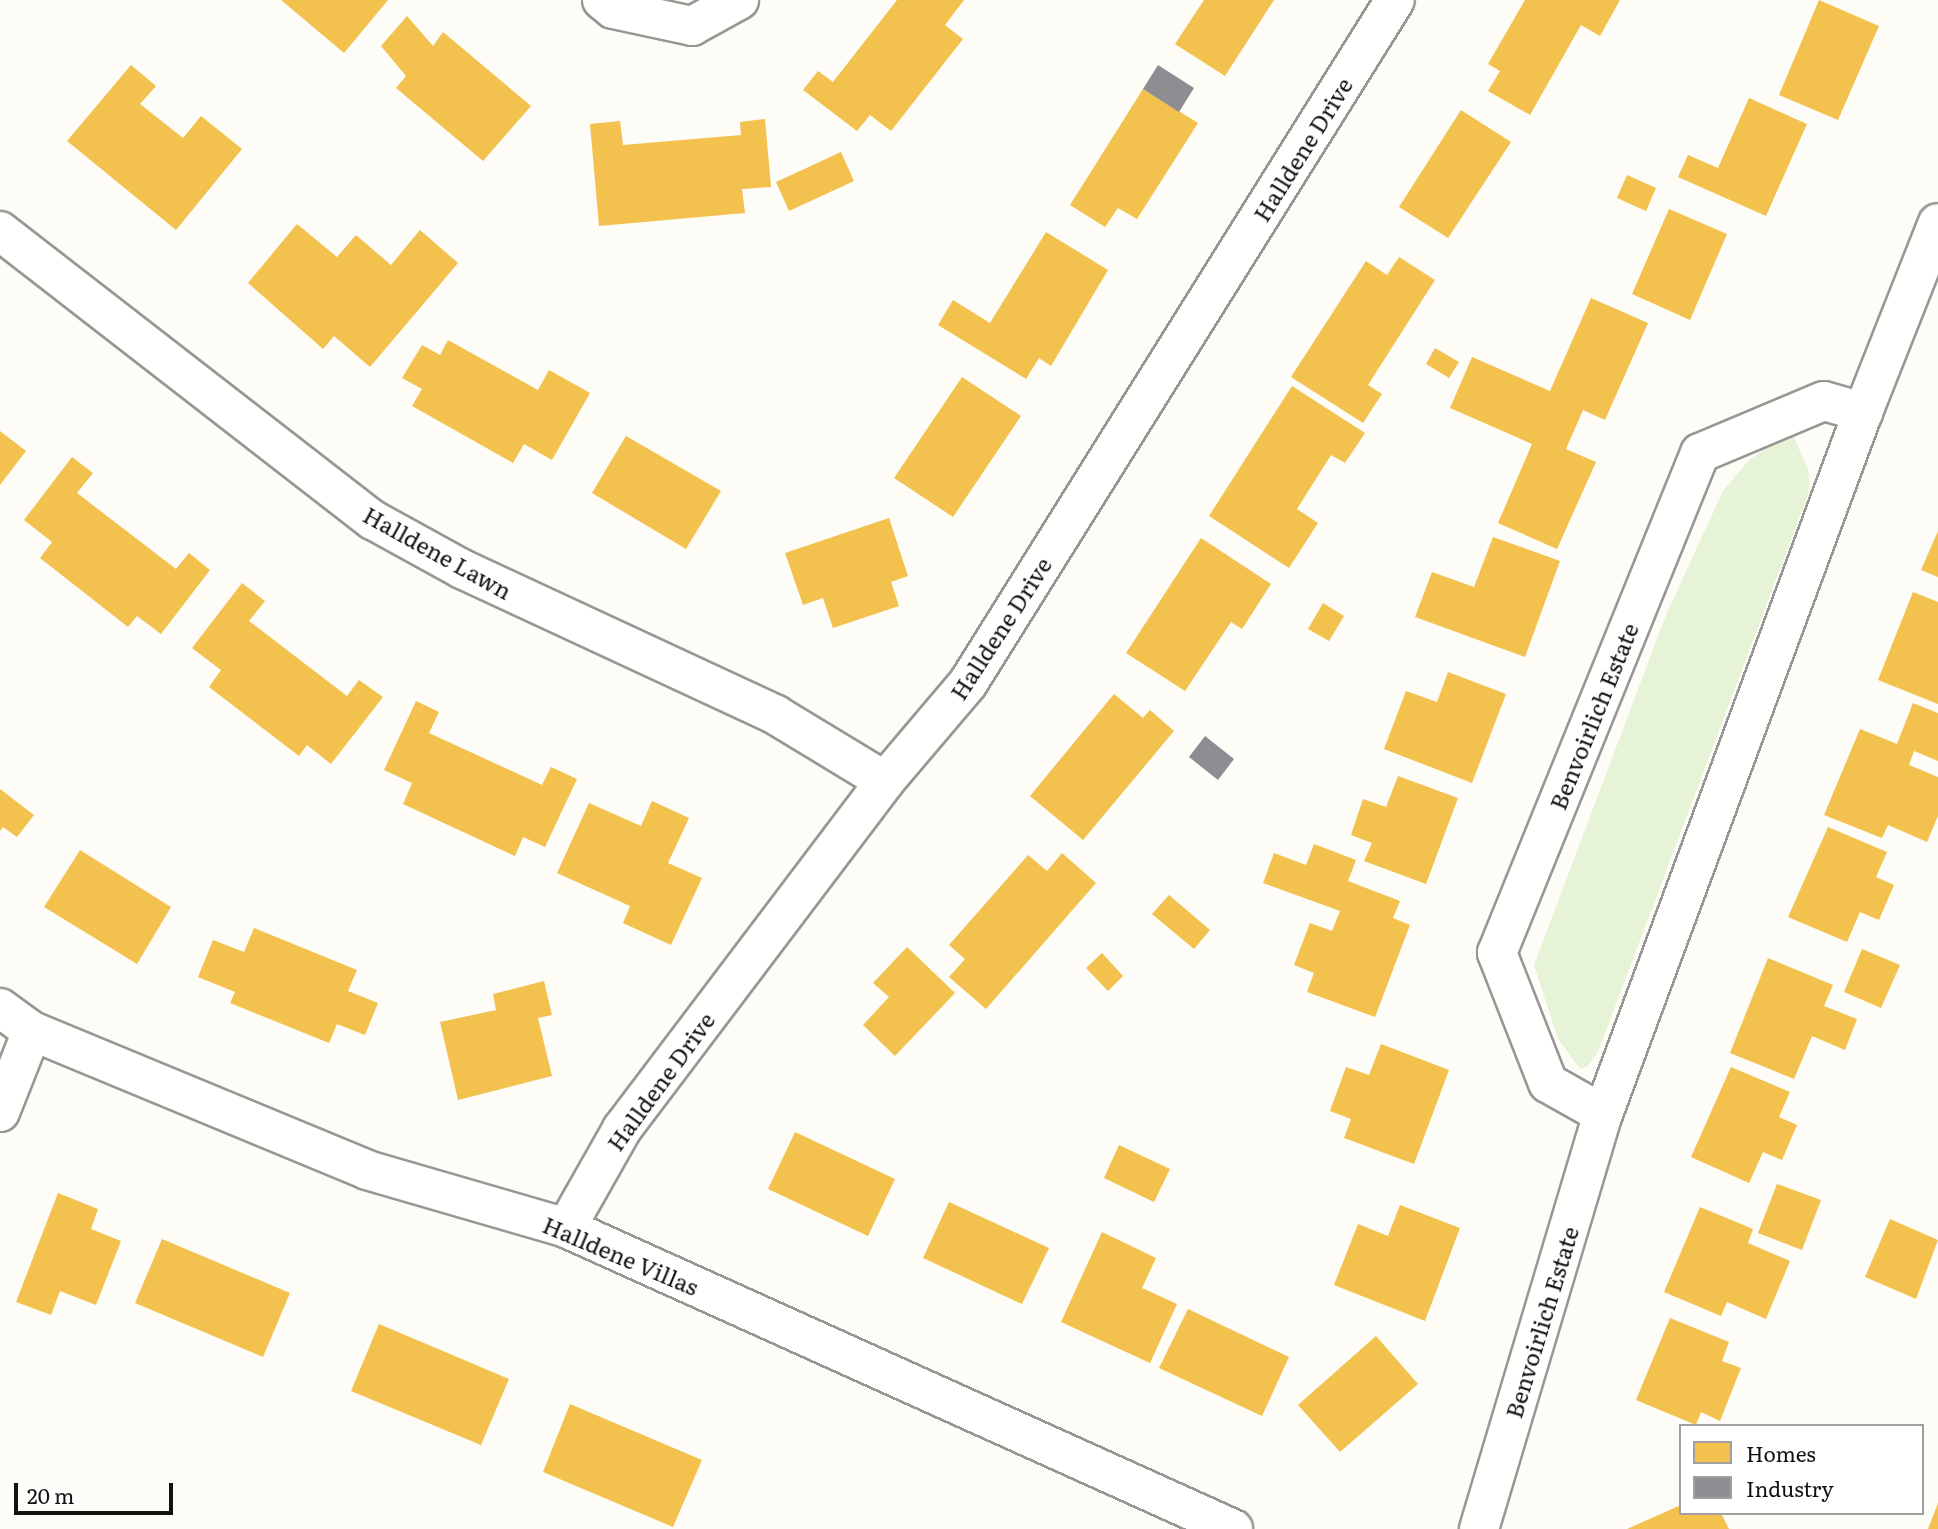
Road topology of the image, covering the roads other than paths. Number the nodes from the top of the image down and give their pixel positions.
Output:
1 (602, 0) edge
2 (738, 0) edge
3 (1395, 0) edge
4 (1938, 223) edge
5 (0, 231) edge
6 (1863, 412) junction
7 (885, 781) junction
8 (0, 1008) edge
9 (32, 1031) junction
10 (0, 1112) edge
11 (1603, 1114) junction
12 (566, 1228) junction
13 (1233, 1529) edge
14 (1479, 1529) edge

1 - 2 street
3 - 7 street, Halldene Drive
4 - 6 street, Benvoirlich Estate
5 - 7 street, Halldene Lawn
6 - 11 street, Benvoirlich Estate
6 - 11 street, Benvoirlich Estate
7 - 12 street, Halldene Drive
8 - 9 street, Halldene Villas
9 - 10 street
9 - 12 street, Halldene Villas
11 - 14 street, Benvoirlich Estate
12 - 13 street, Halldene Villas

